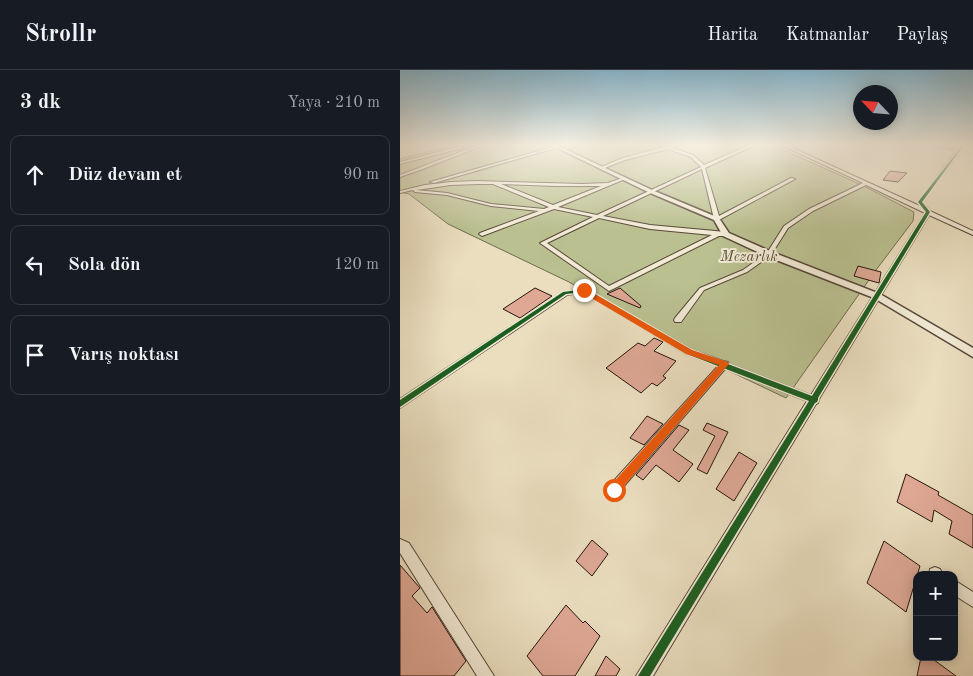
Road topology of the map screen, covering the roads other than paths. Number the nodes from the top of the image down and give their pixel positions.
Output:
1 (462, 172) edge
2 (610, 172) edge
3 (691, 172) edge
4 (704, 172) edge
5 (844, 172) edge
6 (943, 172) edge
7 (423, 175) dead end
8 (400, 176) edge
9 (432, 177) dead end
10 (441, 178) junction
11 (623, 178) junction
12 (793, 179) dead end
13 (496, 183) junction
14 (868, 183) junction
15 (608, 184) junction
16 (416, 187) junction
17 (407, 190) junction
18 (650, 191) junction
19 (400, 192) edge
20 (553, 207) junction
21 (546, 210) junction
22 (928, 212) junction
23 (598, 217) junction
24 (717, 219) junction
25 (973, 233) edge
26 (482, 234) dead end
27 (722, 234) junction
28 (770, 254) junction
29 (877, 296) junction
30 (678, 320) dead end
31 (973, 353) edge
32 (725, 364) junction
33 (815, 400) junction
34 (400, 404) edge
35 (614, 490) dead end
36 (400, 545) edge
37 (958, 590) edge
38 (973, 600) edge
39 (486, 676) edge
40 (644, 676) edge

1 - 10 street
2 - 11 street
3 - 18 street
4 - 24 street
5 - 14 street
6 - 22 street
7 - 8 street
9 - 10 street
10 - 16 street
11 - 15 street
11 - 18 street
12 - 24 street
13 - 15 street
13 - 16 street
13 - 20 street
14 - 22 street
14 - 28 street
15 - 20 street
16 - 17 street
17 - 19 street
17 - 21 street
18 - 23 street
18 - 24 street
20 - 21 street
20 - 23 street
21 - 26 street
22 - 25 street
22 - 29 street
23 - 27 street
23 - 27 street
24 - 27 street
27 - 28 street
28 - 29 street
28 - 30 street
29 - 31 street
29 - 33 street
32 - 33 street
32 - 34 street
32 - 35 street
33 - 40 street
36 - 39 street
37 - 38 street

